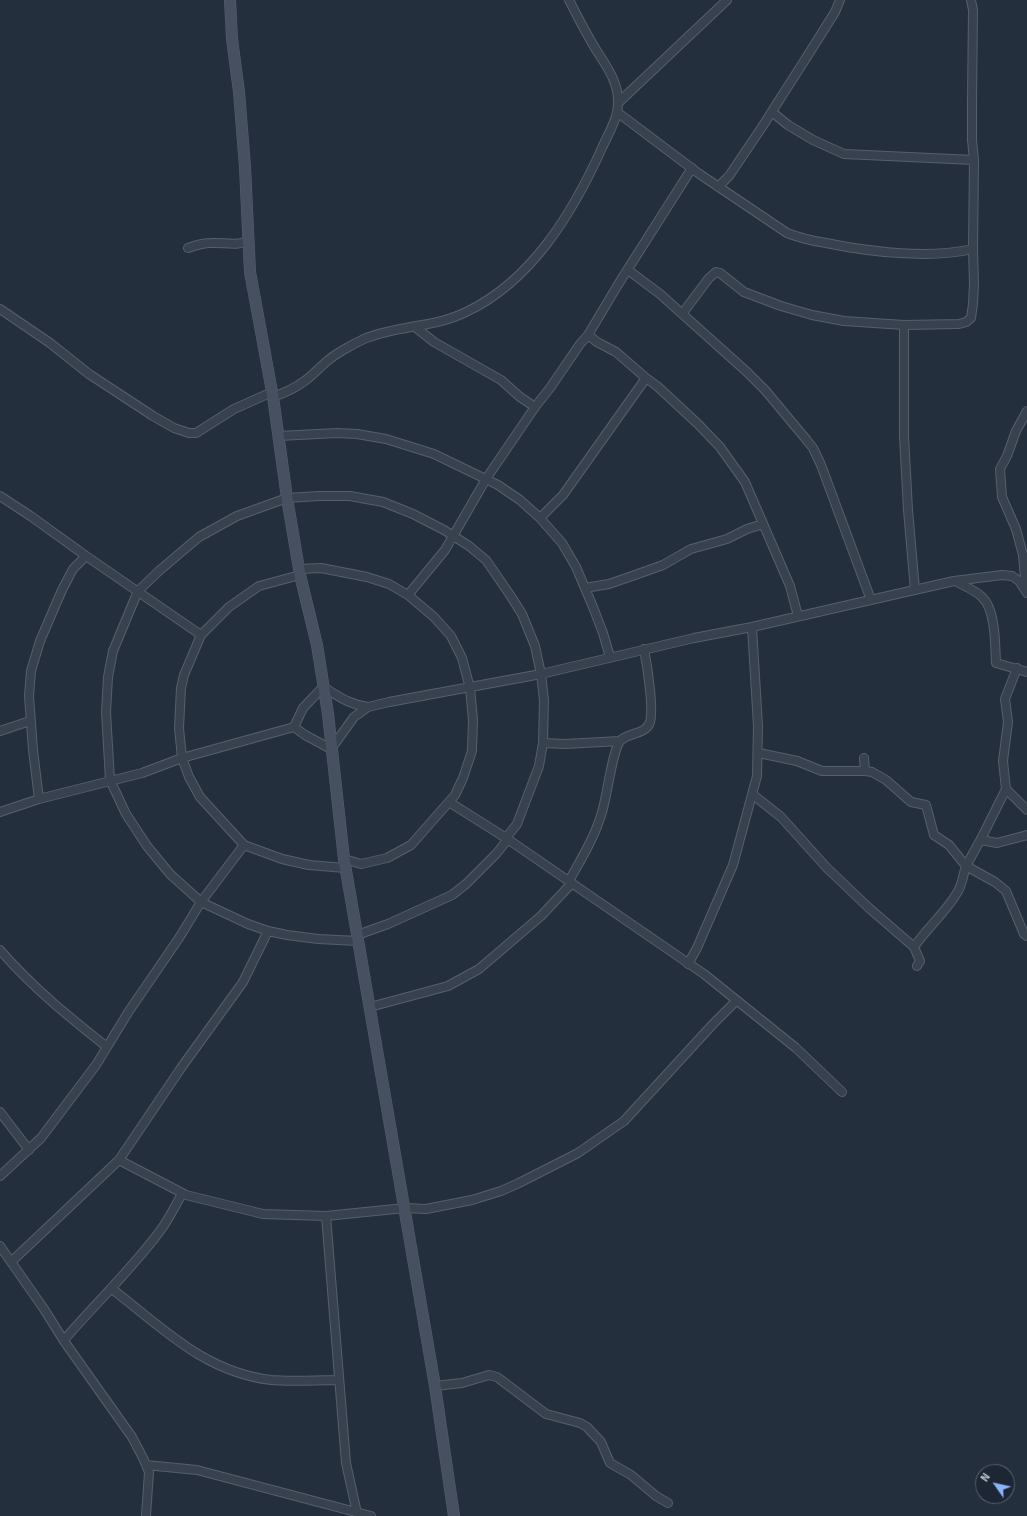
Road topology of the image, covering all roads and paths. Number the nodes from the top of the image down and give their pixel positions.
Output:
1 (230, 0) edge
2 (570, 0) edge
3 (727, 0) edge
4 (840, 0) edge
5 (971, 0) edge
6 (618, 103) junction
7 (617, 112) junction
8 (772, 112) junction
9 (974, 160) junction
10 (692, 168) junction
11 (718, 187) junction
12 (249, 240) junction
13 (188, 248) dead end
14 (973, 249) junction
15 (628, 270) junction
16 (0, 309) edge
17 (682, 314) junction
18 (904, 326) junction
19 (415, 327) junction
20 (588, 335) junction
21 (646, 378) junction
22 (273, 395) junction
23 (535, 407) junction
24 (1027, 411) edge
25 (279, 436) junction
26 (486, 479) junction
27 (0, 496) edge
28 (287, 498) junction
29 (540, 518) junction
30 (763, 524) junction
31 (453, 535) junction
32 (86, 556) junction
33 (300, 572) junction
34 (954, 581) junction
35 (585, 588) junction
36 (915, 590) junction
37 (138, 591) junction
38 (1027, 592) edge
39 (408, 595) junction
40 (871, 600) junction
41 (798, 616) junction
42 (752, 627) junction
43 (201, 635) junction
44 (644, 650) junction
45 (610, 657) junction
46 (1017, 668) junction
47 (1027, 672) edge
48 (541, 674) junction
49 (324, 687) junction
50 (470, 688) junction
51 (368, 707) junction
52 (30, 721) junction
53 (294, 727) junction
54 (0, 731) edge
55 (620, 741) junction
56 (543, 743) junction
57 (331, 749) junction
58 (758, 753) junction
59 (182, 758) junction
60 (864, 758) dead end
61 (865, 771) junction
62 (110, 780) junction
63 (1006, 789) junction
64 (752, 794) junction
65 (39, 799) junction
66 (449, 802) junction
67 (1027, 810) edge
68 (0, 812) edge
69 (1027, 835) edge
70 (507, 839) junction
71 (981, 840) junction
72 (244, 845) junction
73 (344, 863) junction
74 (966, 866) junction
75 (571, 882) junction
76 (201, 902) junction
77 (268, 931) junction
78 (1027, 936) edge
79 (358, 938) junction
80 (914, 947) junction
81 (0, 950) edge
82 (688, 964) junction
83 (917, 966) dead end
84 (736, 1001) junction
85 (370, 1007) junction
86 (107, 1047) junction
87 (842, 1092) dead end
88 (0, 1112) edge
89 (29, 1150) junction
90 (119, 1160) junction
91 (0, 1176) edge
92 (182, 1194) junction
93 (405, 1208) junction
94 (326, 1216) junction
95 (0, 1246) edge
96 (11, 1262) junction
97 (112, 1289) junction
98 (64, 1340) junction
99 (338, 1380) junction
100 (435, 1386) junction
101 (146, 1465) junction
102 (668, 1503) dead end
103 (357, 1513) junction
104 (146, 1516) edge
105 (371, 1516) edge
106 (454, 1516) edge

1 - 12 street
2 - 6 street
3 - 6 street
4 - 8 street
5 - 9 street
6 - 7 street
7 - 10 street
7 - 19 street
8 - 9 street
8 - 11 street
9 - 14 street
10 - 11 street
10 - 15 street
11 - 14 street
12 - 13 street
12 - 22 street
14 - 18 street
15 - 17 street
15 - 20 street
16 - 22 street
17 - 18 street
17 - 40 street
18 - 36 street
19 - 22 street
19 - 23 street
20 - 21 street
20 - 23 street
21 - 29 street
21 - 30 street
22 - 25 street
23 - 26 street
24 - 38 street
25 - 26 street
25 - 28 street
26 - 29 street
26 - 31 street
27 - 32 street
28 - 31 street
28 - 33 street
28 - 37 street
29 - 35 street
30 - 35 street
30 - 41 street
31 - 39 street
31 - 48 street
32 - 37 street
32 - 52 street
33 - 39 street
33 - 43 street
33 - 49 street
34 - 36 street
34 - 38 street
34 - 46 street
35 - 45 street
36 - 40 street
37 - 43 street
37 - 62 street
39 - 50 street
40 - 41 street
41 - 42 street
42 - 44 street
42 - 58 street
43 - 59 street
44 - 45 street
44 - 55 street
45 - 48 street
46 - 47 street
46 - 63 street
48 - 50 street
48 - 56 street
49 - 51 street
49 - 53 street
49 - 57 street
50 - 51 street
50 - 66 street
51 - 57 street
52 - 54 street
52 - 65 street
53 - 57 street
53 - 59 street
55 - 56 street
55 - 75 street
56 - 70 street
57 - 73 street
58 - 61 street
58 - 64 street
59 - 62 street
59 - 72 street
60 - 61 street
61 - 74 street
62 - 65 street
62 - 76 street
63 - 67 street
63 - 71 street
64 - 80 street
64 - 82 street
65 - 68 street
66 - 70 street
66 - 73 street
69 - 71 street
70 - 75 street
70 - 79 street
71 - 74 street
72 - 73 street
72 - 76 street
73 - 79 street
74 - 78 street
74 - 80 street
75 - 82 street
75 - 85 street
76 - 77 street
76 - 86 street
77 - 79 street
77 - 90 street
79 - 85 street
80 - 83 street
81 - 86 street
82 - 84 street
84 - 87 street
84 - 93 street
85 - 93 street
86 - 89 street
88 - 89 street
89 - 91 street
90 - 92 street
90 - 96 street
92 - 94 street
92 - 97 street
93 - 94 street
93 - 100 street
94 - 99 street
95 - 96 street
96 - 98 street
97 - 98 street
97 - 99 street
98 - 101 street
99 - 103 street
100 - 102 street
100 - 106 street
101 - 103 street
101 - 104 street
103 - 105 street

